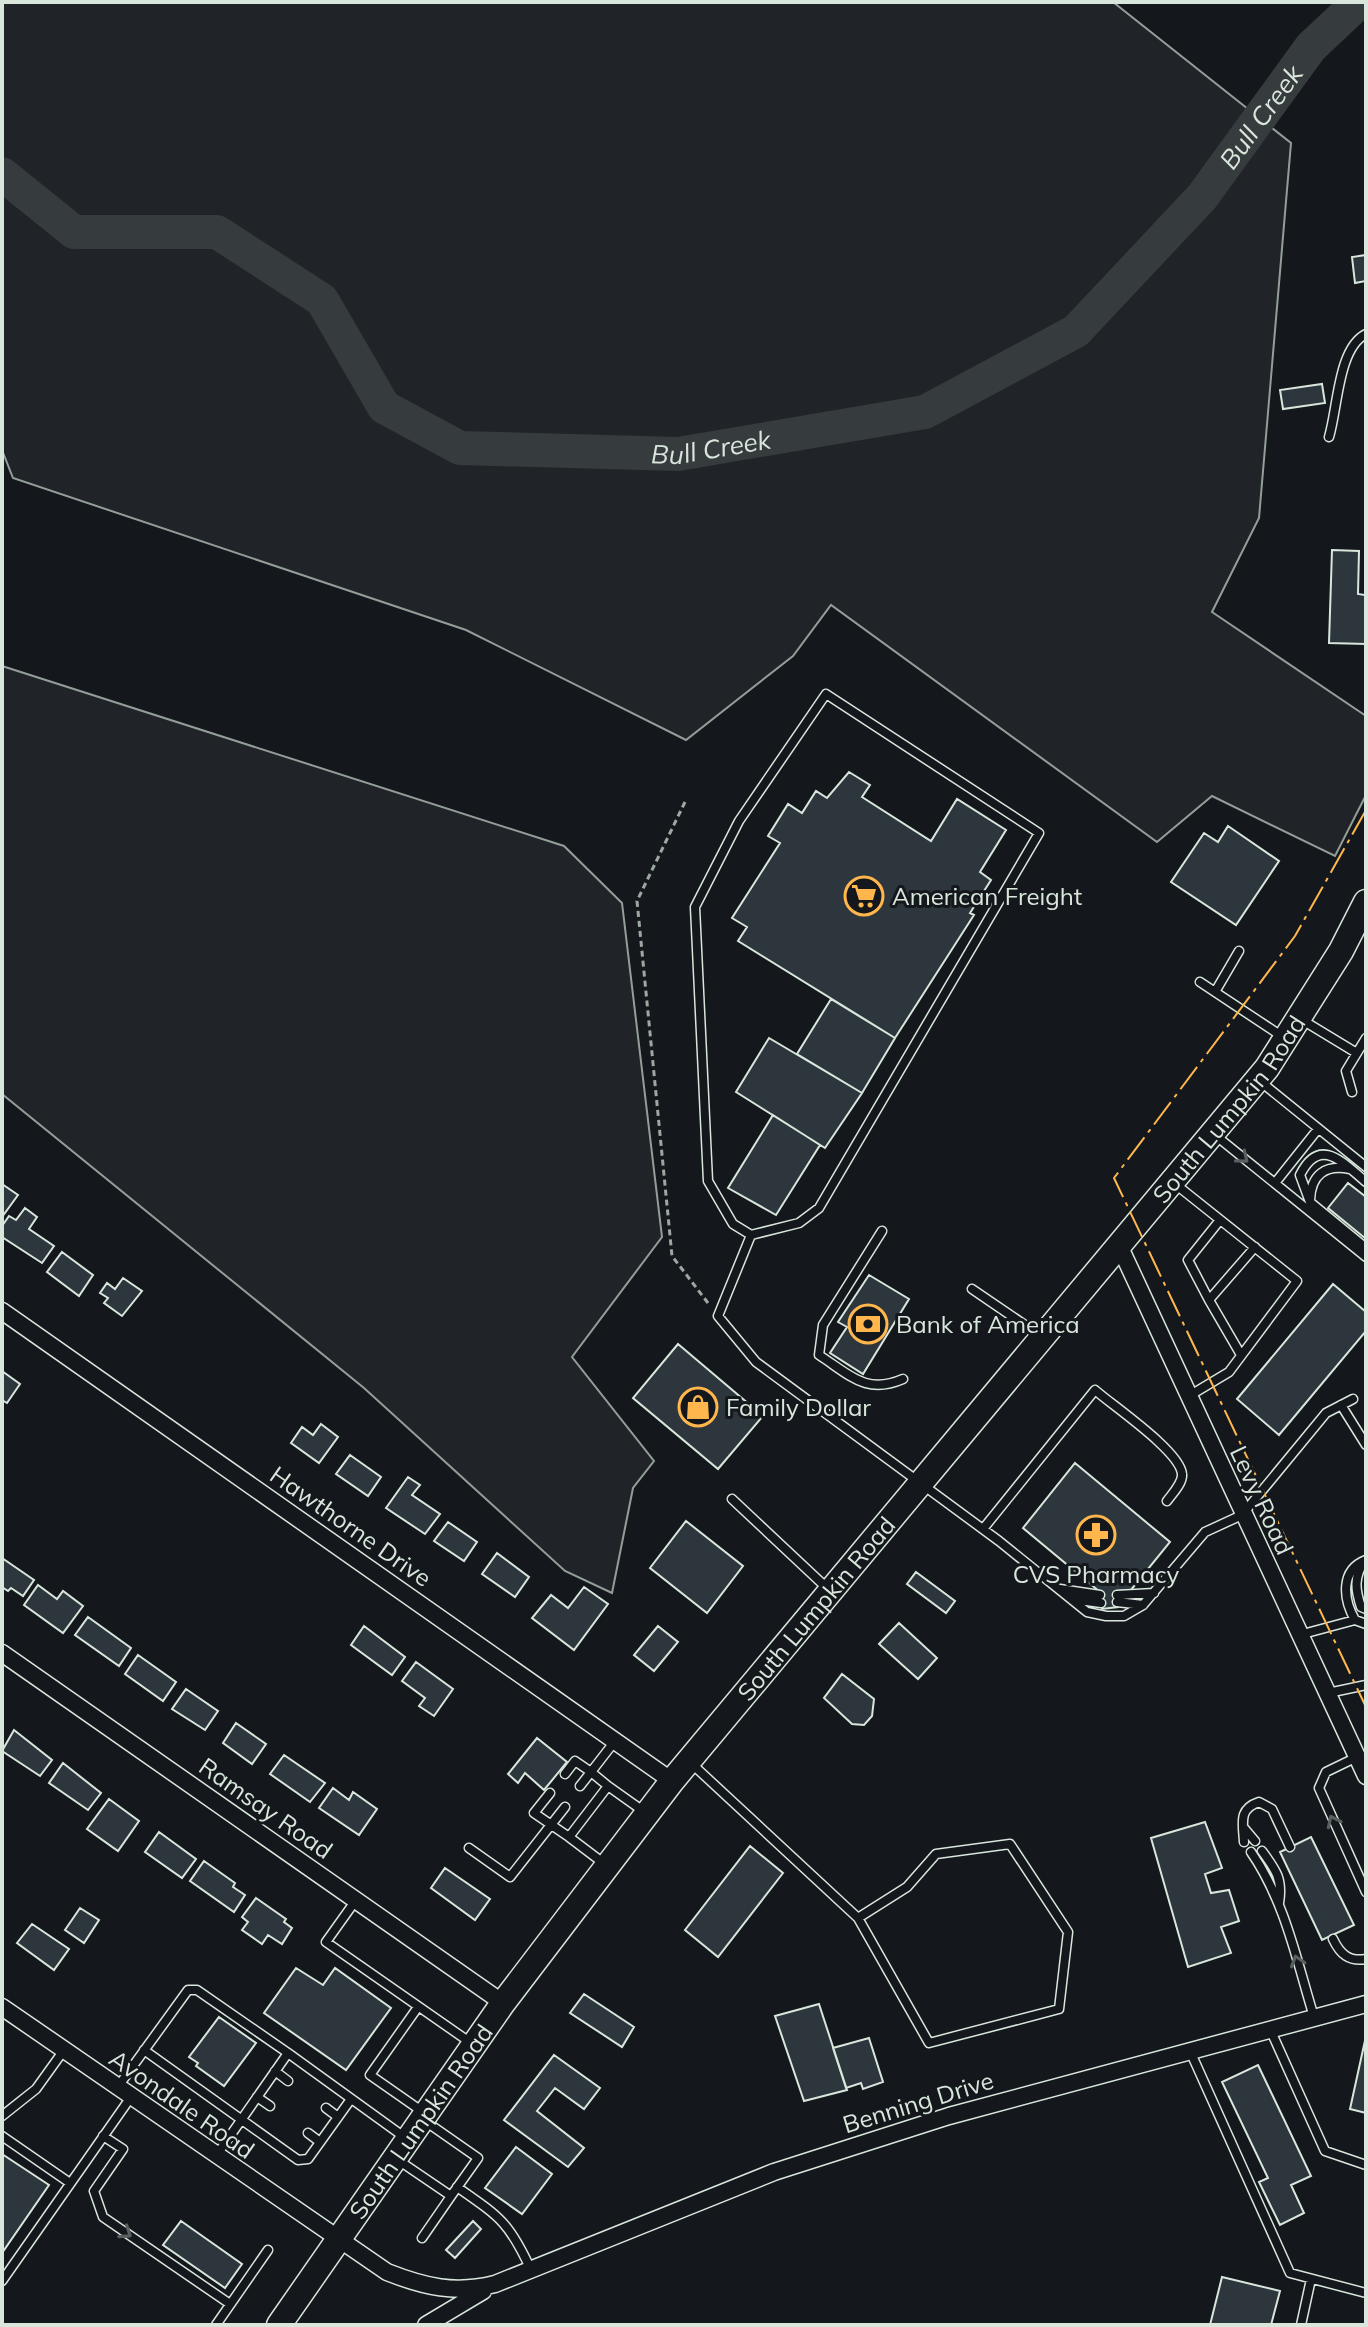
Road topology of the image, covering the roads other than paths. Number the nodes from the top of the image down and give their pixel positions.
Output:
1 (1366, 334) edge
2 (1329, 437) dead end
3 (1366, 902) edge
4 (1239, 951) dead end
5 (1200, 982) dead end
6 (1215, 992) junction
7 (1299, 1018) junction
8 (1366, 1038) edge
9 (1286, 1039) junction
10 (1355, 1052) junction
11 (1257, 1079) junction
12 (1352, 1092) dead end
13 (1318, 1129) junction
14 (1211, 1132) junction
15 (1366, 1167) edge
16 (1350, 1169) junction
17 (1170, 1180) junction
18 (1366, 1182) edge
19 (1275, 1183) junction
20 (1310, 1202) junction
21 (1220, 1220) junction
22 (882, 1231) dead end
23 (751, 1235) junction
24 (1118, 1243) junction
25 (1255, 1247) junction
26 (1366, 1248) edge
27 (1366, 1257) edge
28 (972, 1289) dead end
29 (1209, 1300) junction
30 (2, 1311) edge
31 (1041, 1336) junction
32 (1241, 1355) junction
33 (903, 1379) dead end
34 (1188, 1396) junction
35 (1353, 1399) dead end
36 (1341, 1405) junction
37 (1366, 1445) edge
38 (919, 1483) junction
39 (732, 1499) dead end
40 (1167, 1501) dead end
41 (1242, 1515) junction
42 (983, 1529) junction
43 (1365, 1560) edge
44 (1056, 1588) junction
45 (830, 1590) junction
46 (1154, 1593) junction
47 (1071, 1599) junction
48 (1143, 1605) junction
49 (1366, 1609) edge
50 (1355, 1620) junction
51 (1366, 1624) edge
52 (1299, 1635) junction
53 (2, 1653) edge
54 (1366, 1685) edge
55 (1327, 1694) junction
56 (615, 1741) junction
57 (1357, 1757) junction
58 (689, 1760) junction
59 (591, 1772) junction
60 (565, 1774) dead end
61 (1366, 1776) edge
62 (672, 1781) junction
63 (580, 1786) dead end
64 (608, 1786) junction
65 (550, 1793) dead end
66 (565, 1807) dead end
67 (647, 1814) junction
68 (551, 1825) junction
69 (1243, 1827) junction
70 (569, 1837) junction
71 (1255, 1841) dead end
72 (1244, 1842) dead end
73 (1290, 1847) dead end
74 (469, 1848) dead end
75 (1262, 1851) dead end
76 (1251, 1852) dead end
77 (607, 1866) junction
78 (1366, 1892) edge
79 (356, 1900) junction
80 (1278, 1903) junction
81 (858, 1918) junction
82 (1333, 1939) dead end
83 (1366, 1959) edge
84 (503, 2003) junction
85 (1366, 2004) edge
86 (2, 2007) edge
87 (418, 2007) junction
88 (1314, 2017) junction
89 (1269, 2028) junction
90 (473, 2045) junction
91 (64, 2050) junction
92 (144, 2050) junction
93 (1189, 2050) junction
94 (288, 2053) junction
95 (275, 2071) junction
96 (288, 2081) dead end
97 (124, 2092) junction
98 (257, 2097) junction
99 (351, 2099) junction
100 (270, 2106) dead end
101 (326, 2108) dead end
102 (2, 2116) edge
103 (423, 2116) junction
104 (338, 2117) junction
105 (241, 2120) junction
106 (308, 2133) dead end
107 (2, 2136) edge
108 (103, 2136) junction
109 (320, 2142) junction
110 (400, 2148) junction
111 (216, 2156) junction
112 (1366, 2165) edge
113 (70, 2183) junction
114 (457, 2187) junction
115 (451, 2196) junction
116 (422, 2238) dead end
117 (335, 2240) junction
118 (268, 2250) dead end
119 (531, 2270) junction
120 (1311, 2279) junction
121 (2, 2281) edge
122 (495, 2284) junction
123 (1366, 2293) edge
124 (230, 2304) junction
125 (216, 2325) edge
126 (279, 2325) edge
127 (426, 2325) edge
128 (1301, 2325) edge

1 - 2 lane
3 - 7 main road, South Lumpkin Road
4 - 6 lane
5 - 6 lane
6 - 9 lane
7 - 9 main road, South Lumpkin Road
7 - 10 lane
8 - 10 lane
9 - 11 main road, South Lumpkin Road
10 - 12 lane
11 - 13 lane
11 - 14 main road, South Lumpkin Road
13 - 15 lane
13 - 19 lane
14 - 17 main road, South Lumpkin Road
14 -> 19 lane
16 - 18 lane
16 - 20 lane
16 - 20 lane
17 - 21 lane
17 - 24 main road, South Lumpkin Road
19 - 27 lane
20 - 26 lane
21 - 25 lane
21 - 29 lane
22 - 33 lane
23 - 23 lane
23 - 38 lane
24 - 31 main road, South Lumpkin Road
24 - 34 street, Levy Road
25 - 29 lane
25 - 32 lane
28 - 31 lane
29 - 32 lane
30 - 56 street, Hawthorne Drive
31 - 38 main road, South Lumpkin Road
32 - 34 lane
34 - 41 street, Levy Road
35 - 36 lane
36 - 37 lane
36 - 41 lane
38 - 42 lane
38 - 45 main road, South Lumpkin Road
39 - 45 lane
40 - 42 lane
41 - 46 lane
41 - 52 street, Levy Road
42 - 44 lane
43 - 49 lane
43 - 50 lane
44 - 47 lane
44 - 47 lane
45 - 58 main road, South Lumpkin Road
46 - 48 lane
46 - 48 lane
47 - 48 lane
50 - 51 lane
50 - 52 lane
52 - 55 street, Levy Road
53 - 79 street, Ramsay Road
54 - 55 lane
55 - 57 street, Levy Road
56 - 59 lane
56 - 62 street, Hawthorne Drive
57 - 61 street, Levy Road
78 -> 57 lane
58 - 62 main road, South Lumpkin Road
58 - 81 lane
59 - 60 lane
59 - 63 lane
59 - 64 lane
62 - 67 main road, South Lumpkin Road
64 - 67 lane
64 - 70 lane
65 - 68 lane
66 - 68 lane
67 - 77 main road, South Lumpkin Road
68 - 70 lane
68 - 74 lane
69 - 71 lane
69 - 72 lane
69 - 73 lane
70 - 77 lane
75 - 80 lane
76 - 80 lane
77 - 84 main road, South Lumpkin Road
79 - 84 street, Ramsay Road
79 - 87 lane
88 -> 80 lane
81 - 81 lane
82 - 83 lane
84 - 90 main road, South Lumpkin Road
85 - 88 street, Benning Drive
86 - 91 street, Avondale Road
87 - 90 lane
87 - 103 lane
88 - 89 street, Benning Drive
89 - 93 street, Benning Drive
89 - 112 lane
90 - 103 main road, South Lumpkin Road
91 - 97 street, Avondale Road
91 - 102 lane
92 - 94 lane
92 - 97 lane
92 - 105 lane
93 - 119 street, Benning Drive
93 - 120 lane
94 - 95 lane
94 - 99 lane
95 - 96 lane
95 - 98 lane
97 - 108 lane
97 - 111 street, Avondale Road
98 - 100 lane
98 - 105 lane
99 - 104 lane
99 - 110 lane
101 - 104 lane
103 - 110 main road, South Lumpkin Road
103 - 114 lane
104 - 109 lane
105 - 109 lane
105 - 111 lane
106 - 109 lane
107 - 113 lane
108 - 113 lane
108 -> 124 lane
110 - 115 lane
110 - 117 main road, South Lumpkin Road
111 - 117 street, Avondale Road
113 - 121 lane
114 - 115 lane
114 - 119 lane
115 - 116 lane
117 - 122 street, Benning Drive
117 - 126 main road, South Lumpkin Road
118 - 124 lane
119 - 122 street, Benning Drive
120 - 123 lane
120 - 128 lane
122 - 127 street, Benning Drive
124 - 125 lane

